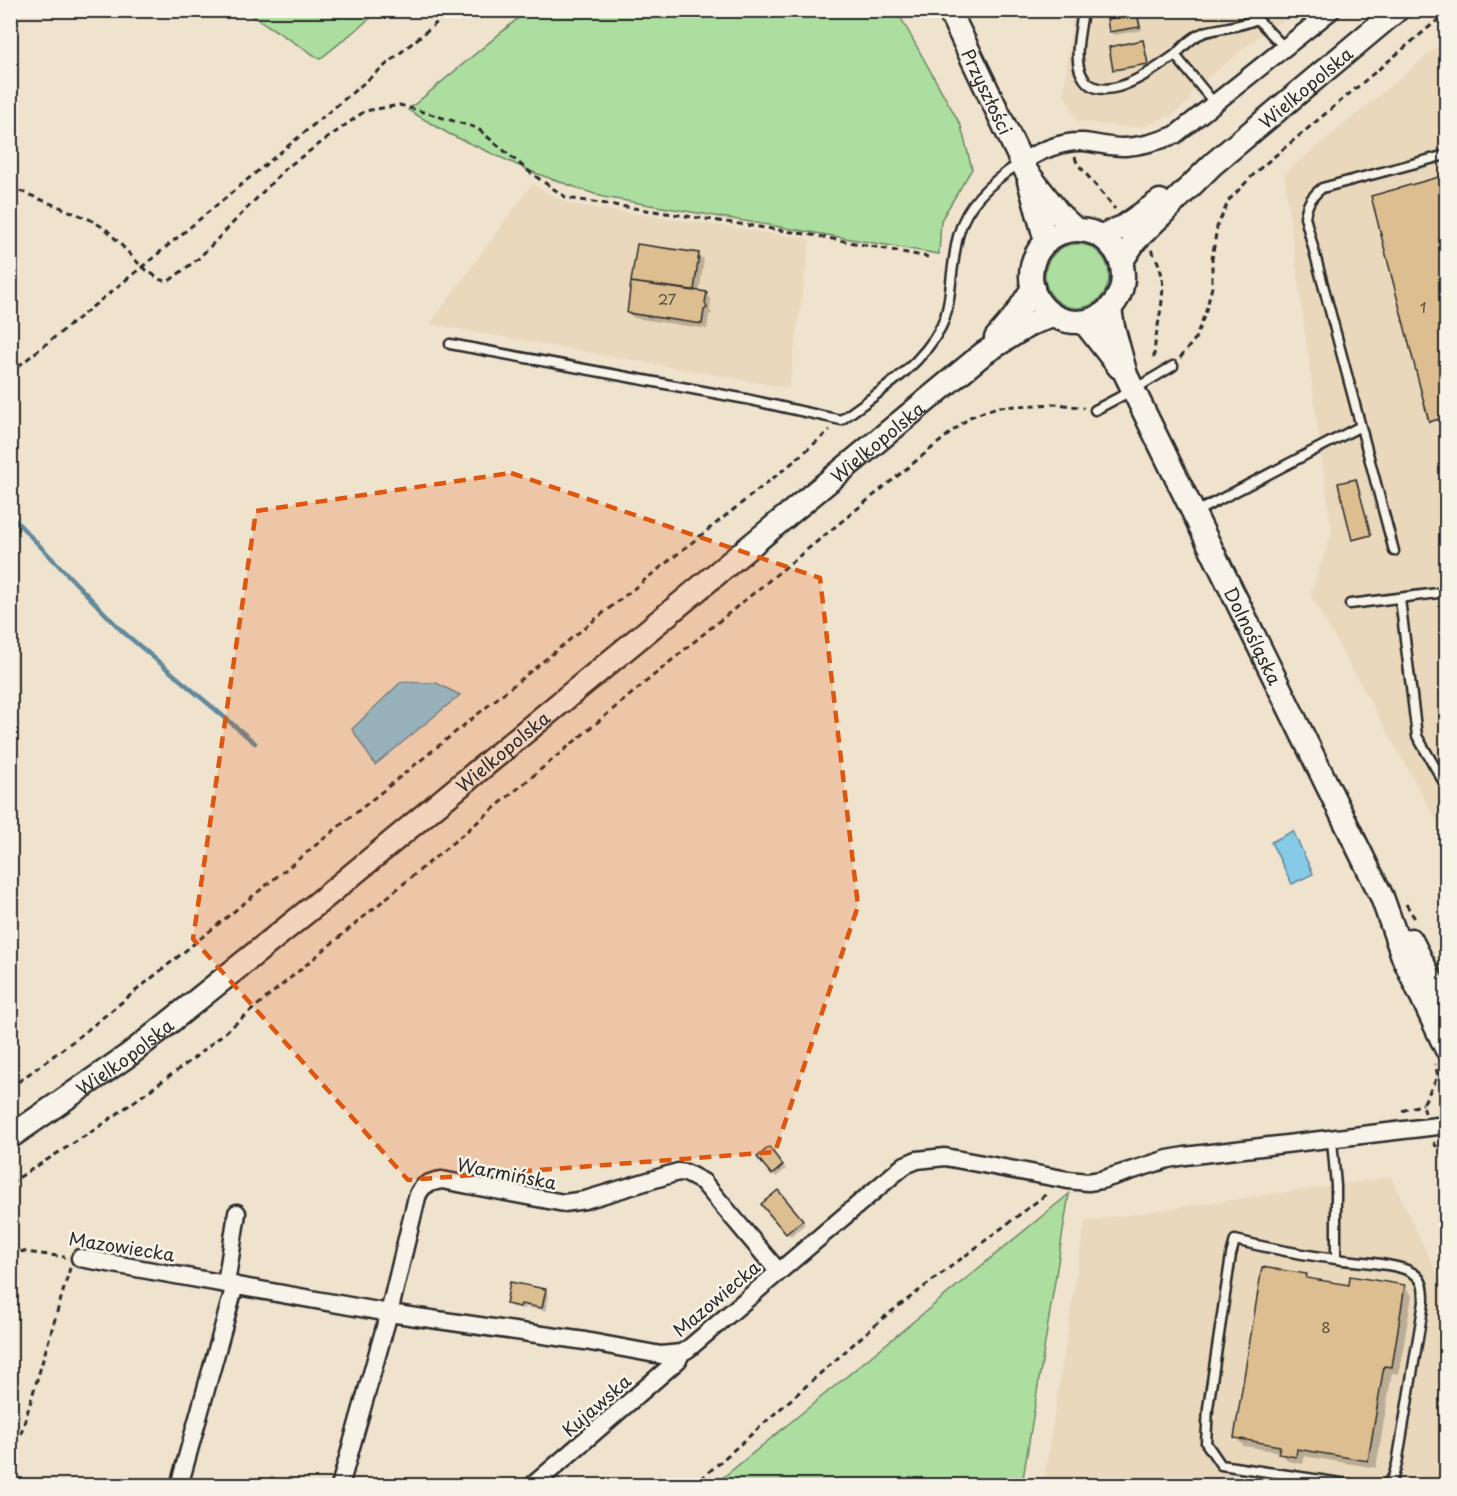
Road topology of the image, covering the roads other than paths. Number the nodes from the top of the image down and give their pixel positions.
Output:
1 (949, 10) edge
2 (1083, 10) edge
3 (1332, 10) edge
4 (1397, 10) edge
5 (1254, 15) edge
6 (1285, 48) junction
7 (1175, 55) junction
8 (1216, 104) junction
9 (1446, 155) edge
10 (1024, 166) junction
11 (1075, 230) junction
12 (1133, 230) junction
13 (1101, 236) junction
14 (1046, 241) junction
15 (1121, 262) junction
16 (1033, 288) junction
17 (1110, 309) junction
18 (1053, 316) junction
19 (1084, 322) junction
20 (450, 344) dead end
21 (984, 353) junction
22 (1173, 366) road end
23 (1129, 383) junction
24 (1095, 410) road end
25 (1359, 427) junction
26 (1193, 513) junction
27 (1394, 551) dead end
28 (1446, 592) edge
29 (1400, 599) junction
30 (1350, 604) dead end
31 (1446, 786) edge
32 (1382, 897) junction
33 (1446, 1009) edge
34 (1446, 1048) edge
35 (1446, 1125) edge
36 (10, 1137) edge
37 (1332, 1140) junction
38 (237, 1213) dead end
39 (76, 1258) road end
40 (1336, 1259) junction
41 (778, 1271) junction
42 (230, 1284) junction
43 (389, 1313) junction
44 (681, 1353) junction
45 (179, 1485) edge
46 (340, 1485) edge
47 (532, 1485) edge
48 (1361, 1485) edge
49 (1371, 1485) edge

1 - 10 main road, Przyszłości
2 - 7 lane
3 - 6 street
4 - 12 main road, Wielkopolska
5 - 6 lane
5 - 7 lane
6 - 8 street
7 - 8 lane
8 - 10 street
9 - 25 lane
10 - 11 main road, Przyszłości
10 - 14 main road, Przyszłości
10 - 20 lane
11 - 13 main road
11 - 14 main road
12 - 13 main road, Wielkopolska
12 - 15 main road, Wielkopolska
13 - 15 main road
14 - 16 main road
15 - 17 main road
16 - 18 main road
16 - 21 main road, Wielkopolska
17 - 19 main road
17 - 23 main road, Dolnośląska
18 - 19 main road
18 - 21 main road, Wielkopolska
19 - 23 main road, Dolnośląska
21 - 36 main road, Wielkopolska
22 - 23 lane
23 - 24 lane
23 - 26 main road, Dolnośląska
25 - 26 lane
25 - 27 lane
26 - 32 main road, Dolnośląska
28 - 29 lane
29 - 30 lane
29 - 31 lane
32 - 33 main road, Dolnośląska
32 - 34 main road, Dolnośląska
35 - 37 street, Mazowiecka
37 - 40 lane
37 - 41 street, Mazowiecka
38 - 42 street
39 - 42 street, Mazowiecka
40 - 48 lane
40 - 49 lane
41 - 43 street, Warmińska
41 - 44 street, Mazowiecka
42 - 43 street, Mazowiecka
42 - 45 street
43 - 44 street, Mazowiecka
43 - 46 street
44 - 47 street, Kujawska

